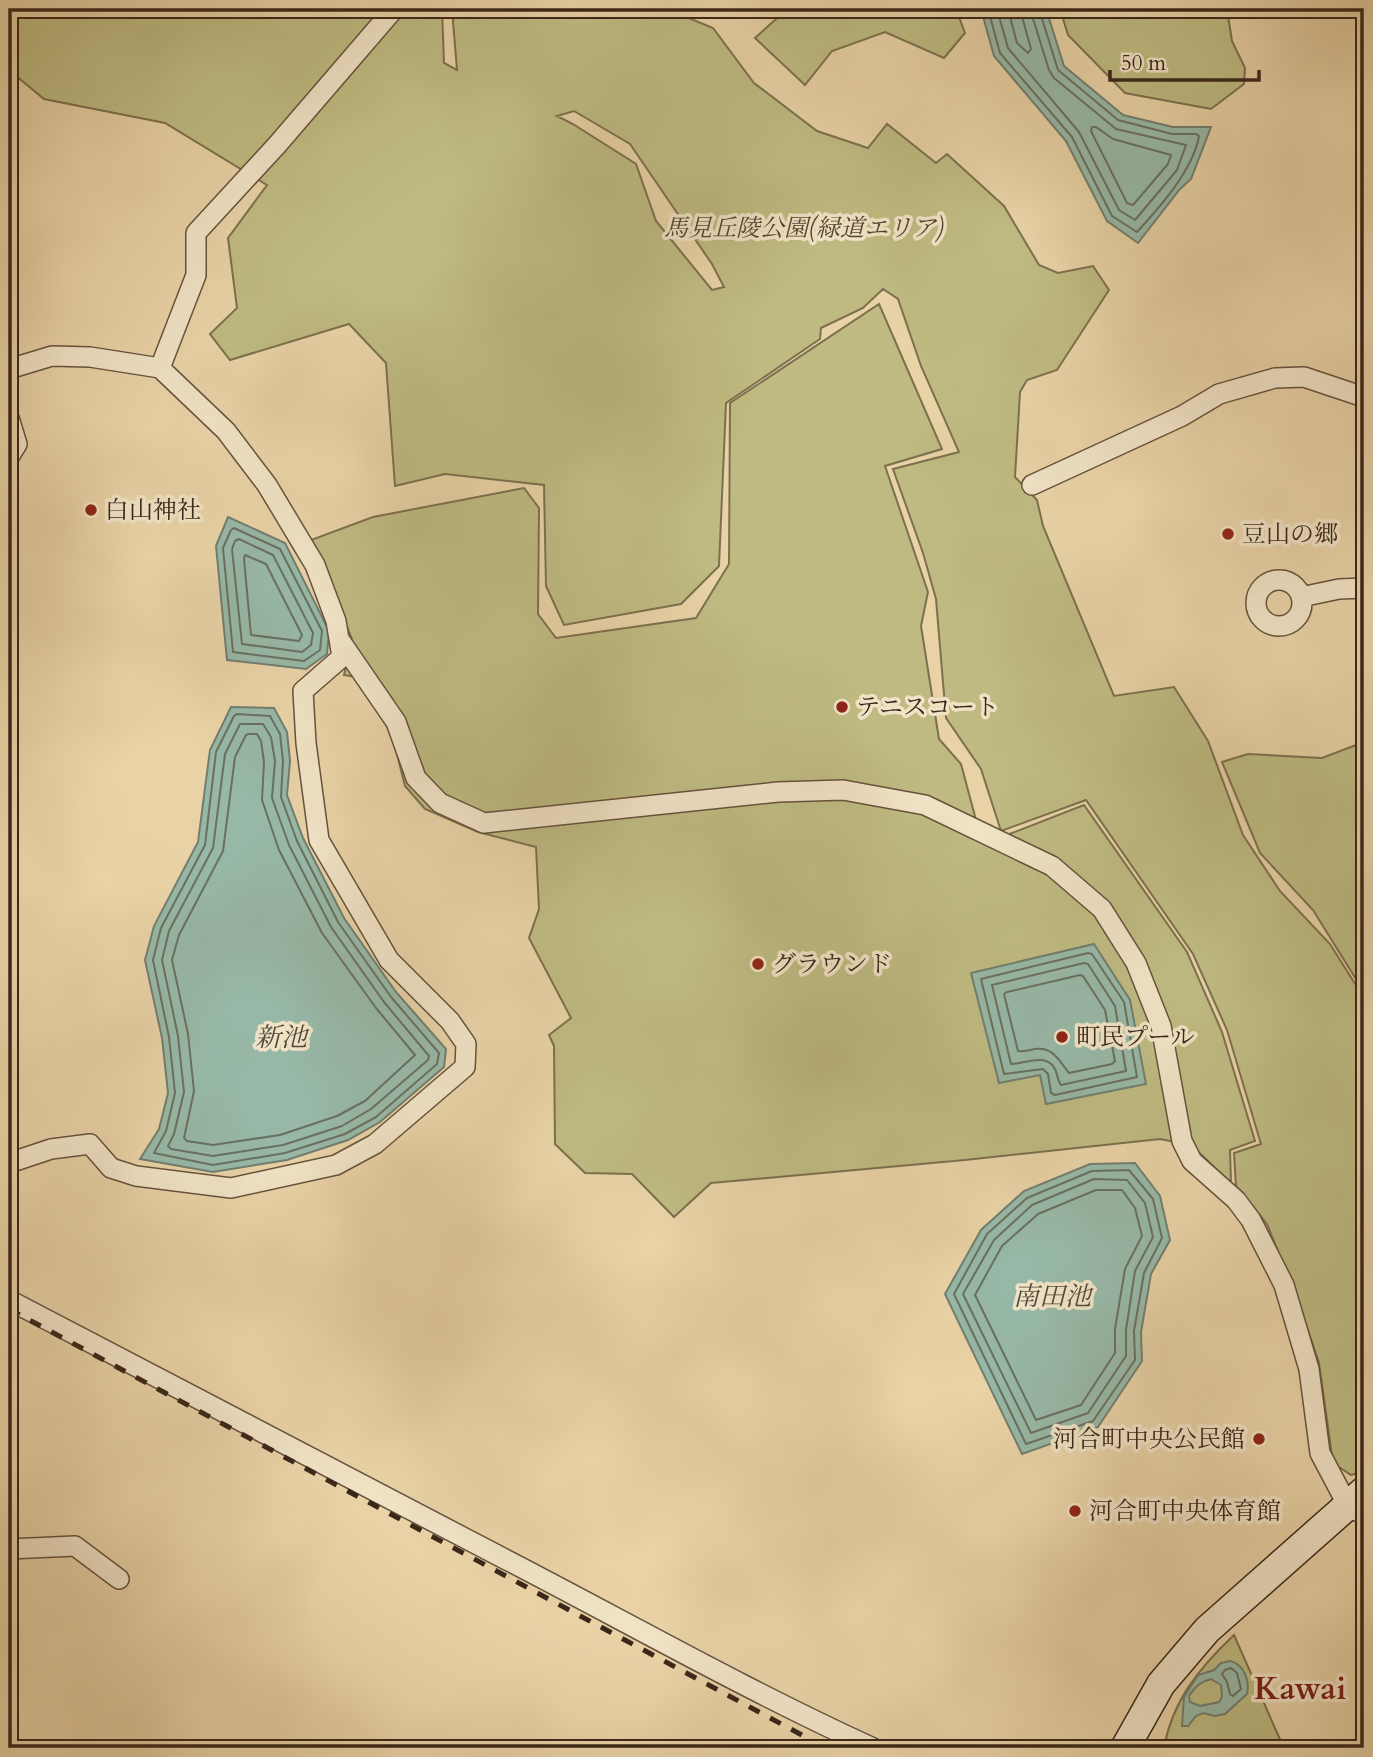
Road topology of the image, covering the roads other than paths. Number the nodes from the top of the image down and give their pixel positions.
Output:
1 (394, 9) edge
2 (160, 368) junction
3 (9, 369) edge
4 (1364, 397) edge
5 (9, 418) edge
6 (9, 457) edge
7 (1032, 485) dead end
8 (1364, 588) edge
9 (1301, 597) dead end
10 (339, 639) junction
11 (9, 1163) edge
12 (9, 1300) edge
13 (1359, 1504) edge
14 (9, 1549) edge
15 (119, 1579) dead end
16 (873, 1748) edge
17 (1125, 1748) edge

1 - 2 street
2 - 3 street
2 - 10 street
4 - 7 street
5 - 6 street
8 - 9 street
10 - 11 street
10 - 13 street
12 - 16 street
13 - 17 main road
14 - 15 street

